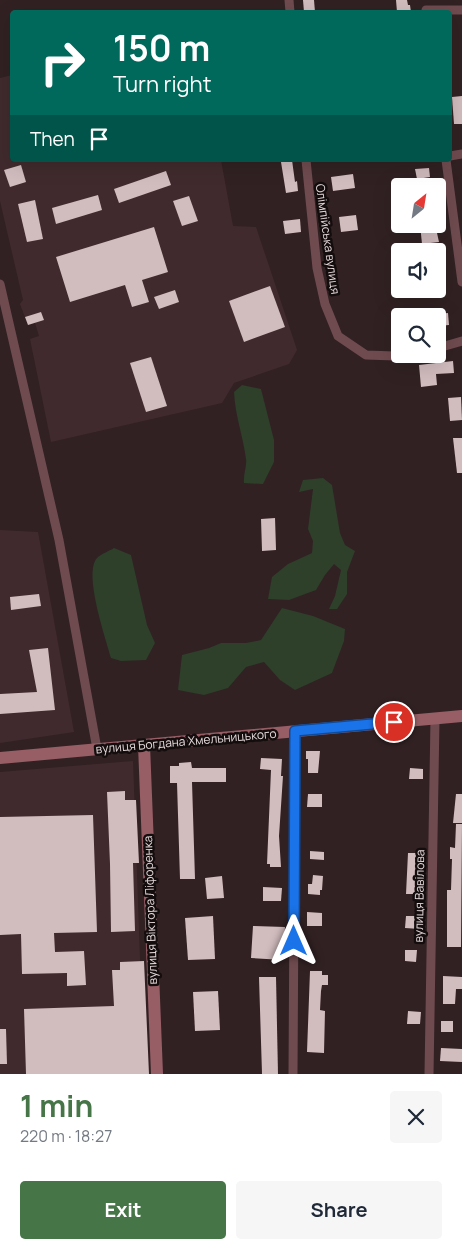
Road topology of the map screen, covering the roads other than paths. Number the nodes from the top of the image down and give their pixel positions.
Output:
1 (306, 162) edge
2 (446, 162) edge
3 (462, 282) edge
4 (0, 284) edge
5 (462, 341) edge
6 (446, 346) edge
7 (391, 356) edge
8 (462, 716) edge
9 (435, 719) junction
10 (295, 731) junction
11 (144, 745) junction
12 (97, 749) junction
13 (0, 758) edge
14 (157, 1074) edge
15 (294, 1074) edge
16 (429, 1074) edge

1 - 7 street, Олімпійська вулиця
2 - 3 street
4 - 12 street
5 - 6 street
8 - 9 street, вулиця Богдана Хмельницького
9 - 10 street, вулиця Богдана Хмельницького
9 - 16 street, вулиця Вавілова
10 - 11 street, вулиця Богдана Хмельницького
10 - 15 street
11 - 12 street, вулиця Богдана Хмельницького
11 - 14 street, вулиця Віктора Ліфоренка
12 - 13 street, вулиця Богдана Хмельницького

